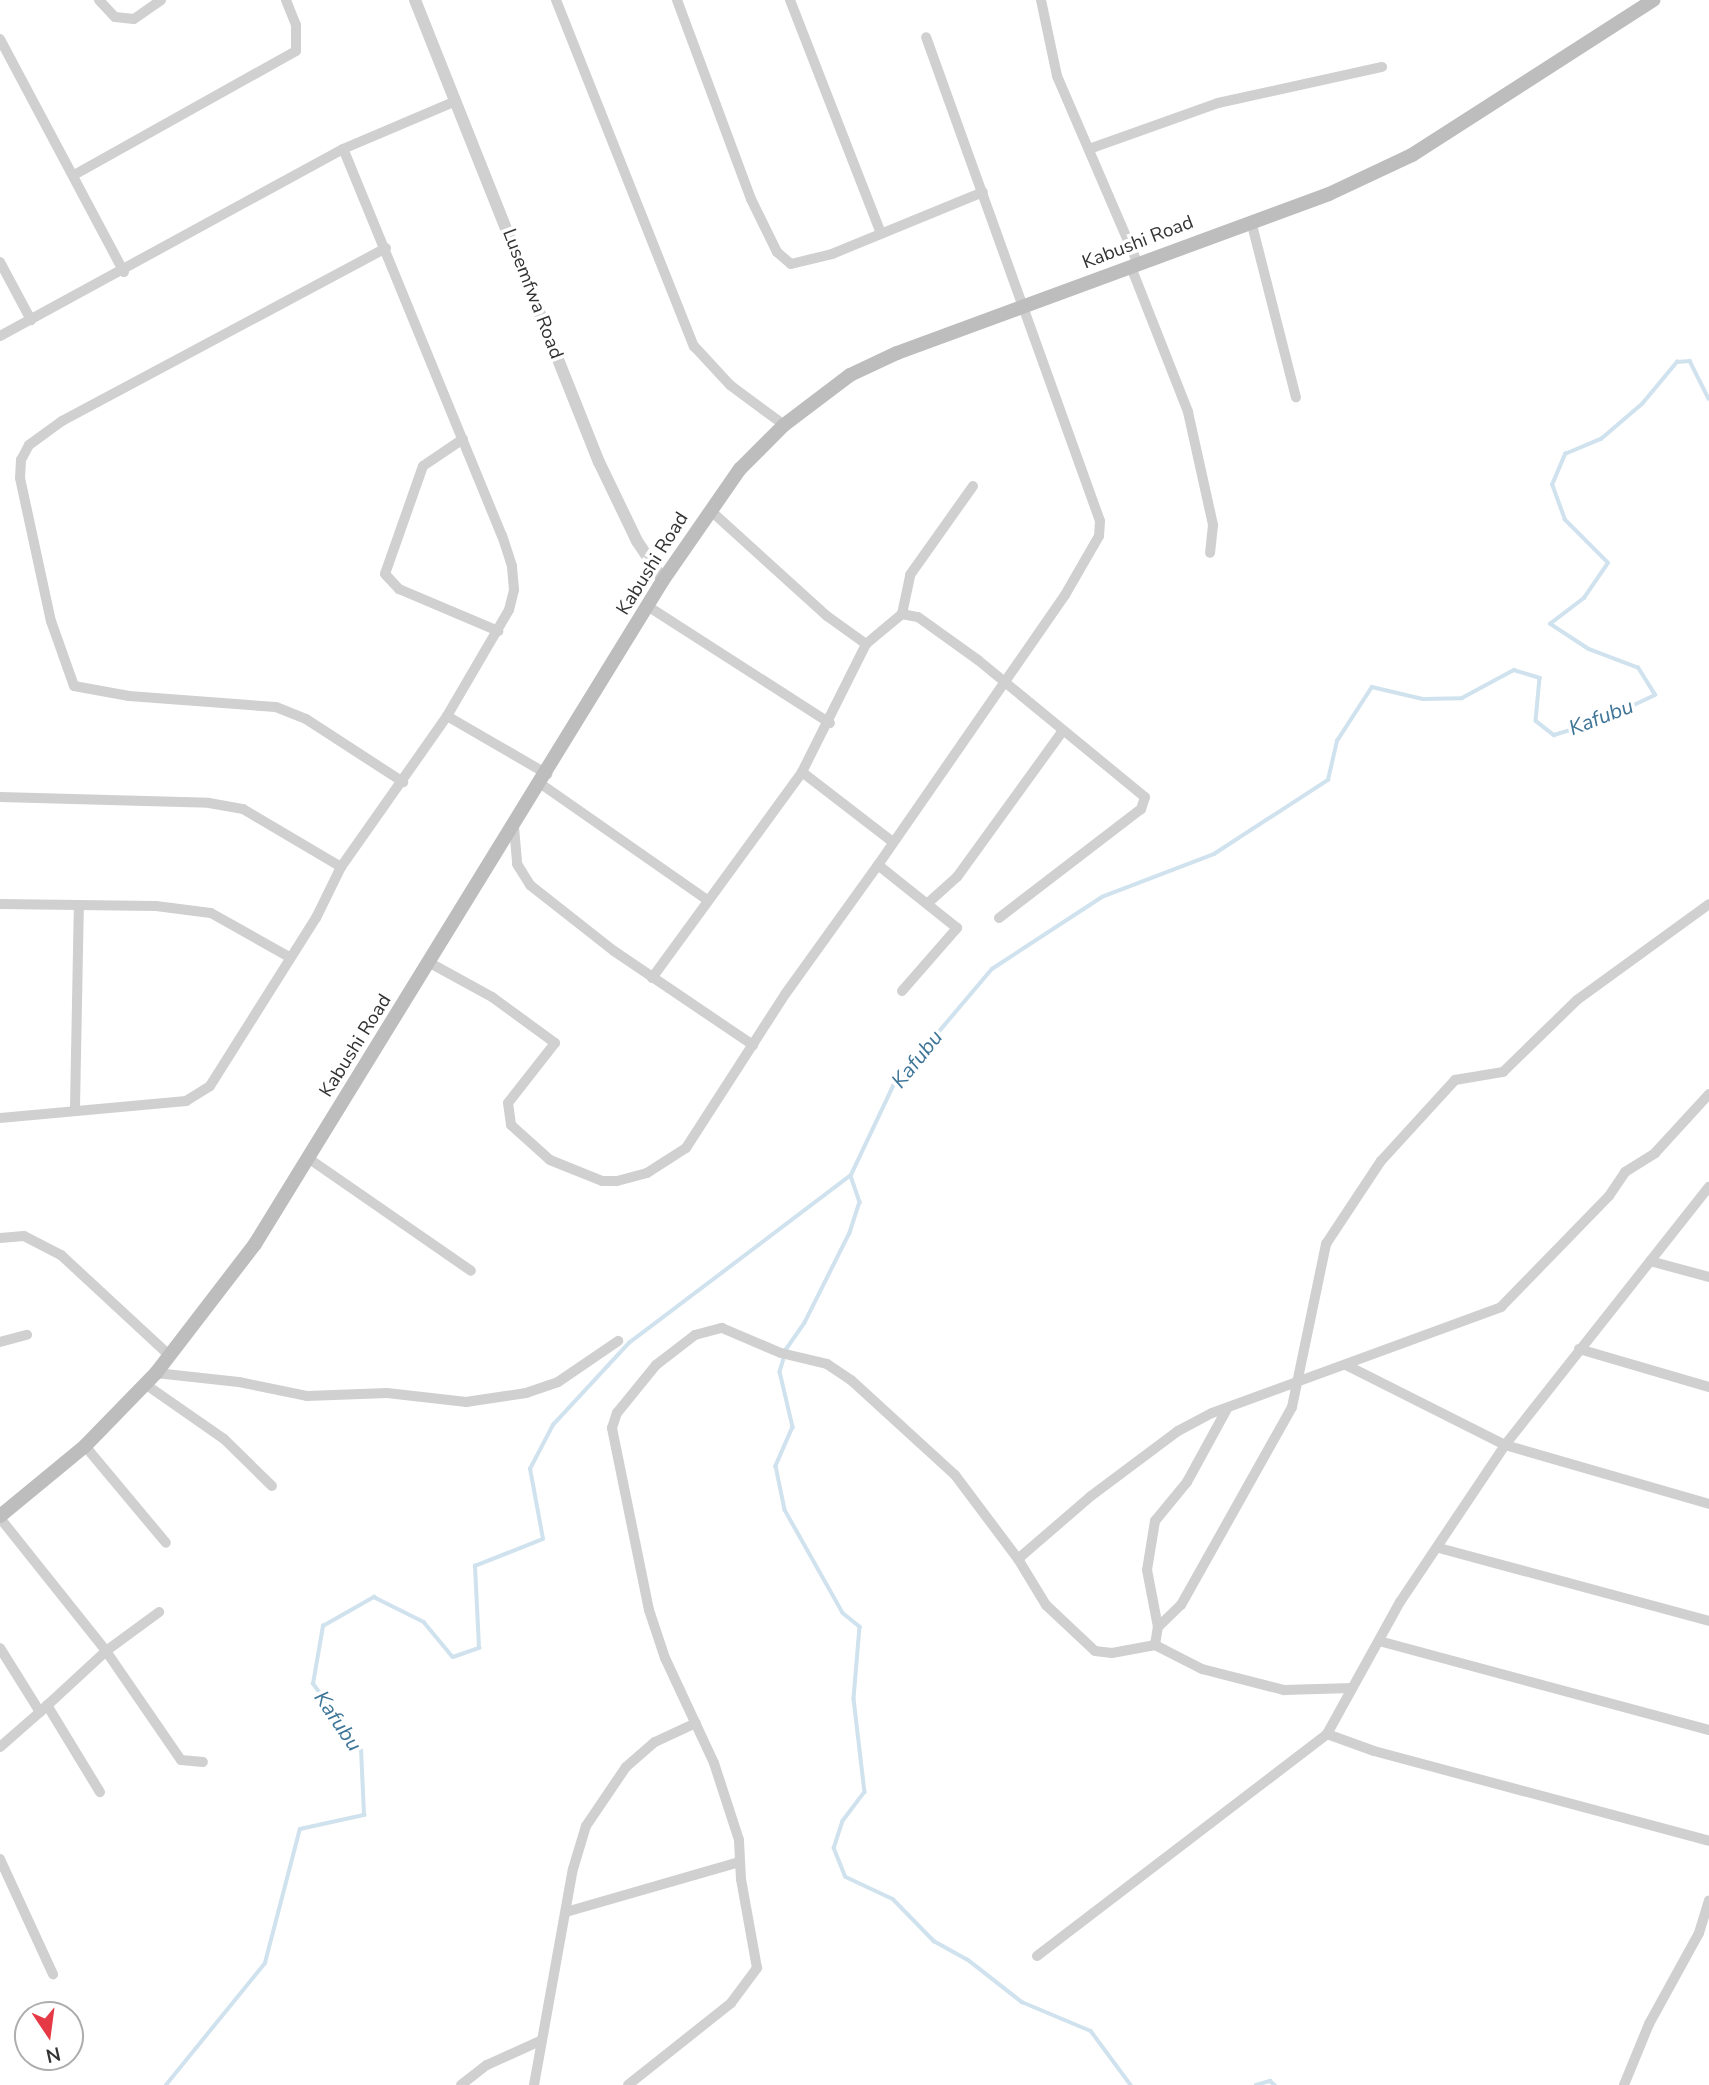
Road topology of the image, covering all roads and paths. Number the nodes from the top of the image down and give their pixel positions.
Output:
1 (99, 0) edge
2 (161, 0) edge
3 (286, 0) edge
4 (415, 0) edge
5 (556, 0) edge
6 (677, 0) edge
7 (790, 0) edge
8 (1041, 0) edge
9 (1653, 0) edge
10 (926, 37) dead end
11 (0, 39) edge
12 (1382, 67) dead end
13 (456, 101) junction
14 (343, 149) junction
15 (1089, 149) junction
16 (74, 175) junction
17 (983, 192) junction
18 (1251, 221) junction
19 (881, 234) junction
20 (386, 248) junction
21 (0, 262) edge
22 (1135, 265) junction
23 (124, 272) junction
24 (1024, 307) junction
25 (31, 320) junction
26 (0, 336) edge
27 (1296, 397) dead end
28 (784, 425) junction
29 (463, 439) junction
30 (973, 486) dead end
31 (710, 510) junction
32 (1210, 552) dead end
33 (663, 580) junction
34 (649, 607) junction
35 (902, 614) junction
36 (498, 631) junction
37 (866, 644) junction
38 (1001, 681) junction
39 (447, 716) junction
40 (830, 723) junction
41 (1062, 732) junction
42 (802, 772) junction
43 (544, 779) junction
44 (403, 782) junction
45 (0, 797) edge
46 (514, 827) junction
47 (893, 842) junction
48 (878, 865) junction
49 (341, 867) junction
50 (706, 899) junction
51 (928, 903) junction
52 (0, 904) edge
53 (1709, 904) edge
54 (79, 905) junction
55 (999, 918) dead end
56 (289, 957) junction
57 (429, 962) junction
58 (652, 978) junction
59 (902, 992) dead end
60 (753, 1045) junction
61 (1709, 1094) edge
62 (75, 1107) junction
63 (0, 1118) edge
64 (308, 1158) junction
65 (1709, 1187) edge
66 (0, 1238) edge
67 (1650, 1261) junction
68 (471, 1271) dead end
69 (1709, 1277) edge
70 (27, 1335) dead end
71 (618, 1341) dead end
72 (0, 1342) edge
73 (1579, 1349) junction
74 (170, 1356) junction
75 (1346, 1365) junction
76 (156, 1373) junction
77 (1301, 1378) junction
78 (145, 1384) junction
79 (1709, 1387) edge
80 (1228, 1406) junction
81 (1505, 1445) junction
82 (85, 1446) junction
83 (272, 1486) dead end
84 (1709, 1504) edge
85 (0, 1517) edge
86 (166, 1543) dead end
87 (1439, 1548) junction
88 (1018, 1559) junction
89 (159, 1612) dead end
90 (1709, 1621) edge
91 (1158, 1627) junction
92 (1379, 1641) junction
93 (1155, 1645) junction
94 (0, 1648) edge
95 (106, 1651) junction
96 (1352, 1688) junction
97 (43, 1708) junction
98 (696, 1723) junction
99 (1709, 1730) edge
100 (1327, 1734) junction
101 (0, 1747) edge
102 (203, 1762) dead end
103 (100, 1792) dead end
104 (1709, 1841) edge
105 (0, 1859) edge
106 (739, 1862) junction
107 (1709, 1900) edge
108 (566, 1912) junction
109 (1704, 1935) edge
110 (1037, 1956) dead end
111 (53, 1974) dead end
112 (542, 2040) junction
113 (461, 2085) edge
114 (534, 2085) edge
115 (628, 2085) edge
116 (1624, 2085) edge

1 - 2 street
3 - 16 street
4 - 13 street, Lusemfwa Road
5 - 28 street
6 - 19 street
7 - 19 street
8 - 15 street
9 - 18 main road, Kabushi Road
10 - 17 street
11 - 16 street
12 - 15 street
13 - 14 street
13 - 33 street, Lusemfwa Road
14 - 20 street
14 - 23 street
15 - 22 street
16 - 23 street
17 - 19 street
17 - 24 street
18 - 22 main road, Kabushi Road
18 - 27 street
20 - 29 street
20 - 44 street
21 - 25 street
22 - 24 main road, Kabushi Road
22 - 32 street
23 - 25 street
24 - 28 main road, Kabushi Road
24 - 38 street
25 - 26 street
28 - 31 main road, Kabushi Road
29 - 36 street
29 - 36 street
30 - 35 street
31 - 33 main road, Kabushi Road
31 - 37 street
33 - 34 main road, Kabushi Road
34 - 40 street
34 - 43 main road, Kabushi Road
35 - 37 street
35 - 38 street
36 - 39 street
37 - 40 street
38 - 41 street
38 - 47 street
39 - 43 street
39 - 44 street
40 - 42 street
41 - 51 street
41 - 55 street
42 - 47 street
42 - 50 street
43 - 46 main road, Kabushi Road
43 - 50 street
44 - 49 street
45 - 49 street
46 - 57 main road, Kabushi Road
46 - 58 street
47 - 48 street
48 - 51 street
48 - 60 street
49 - 56 street
50 - 58 street
51 - 59 street
52 - 54 street
53 - 77 street
54 - 56 street
54 - 62 street
56 - 62 street
57 - 60 street
57 - 64 main road, Kabushi Road
58 - 60 street
61 - 75 street
62 - 63 street
64 - 68 street
64 - 74 main road, Kabushi Road
65 - 67 street
66 - 74 street
67 - 69 street
67 - 73 street
70 - 72 street
71 - 76 street
73 - 79 street
73 - 81 street
74 - 76 main road, Kabushi Road
75 - 77 street
75 - 81 street
76 - 78 main road, Kabushi Road
77 - 80 street
77 - 91 street
78 - 82 main road, Kabushi Road
78 - 83 street
80 - 88 street
80 - 91 street
81 - 84 street
81 - 87 street
82 - 85 main road, Kabushi Road
82 - 86 street
85 - 95 street
87 - 90 street
87 - 92 street
88 - 93 street
88 - 98 street
89 - 95 street
91 - 93 street
92 - 96 street
92 - 99 street
93 - 96 street
94 - 97 street
95 - 97 street
95 - 102 street
96 - 100 street
97 - 101 street
97 - 103 street
98 - 106 street
98 - 108 street
100 - 104 street
100 - 110 street
105 - 111 street
106 - 108 street
106 - 115 street
107 - 109 street
108 - 112 street
109 - 116 street
112 - 113 street
112 - 114 street

